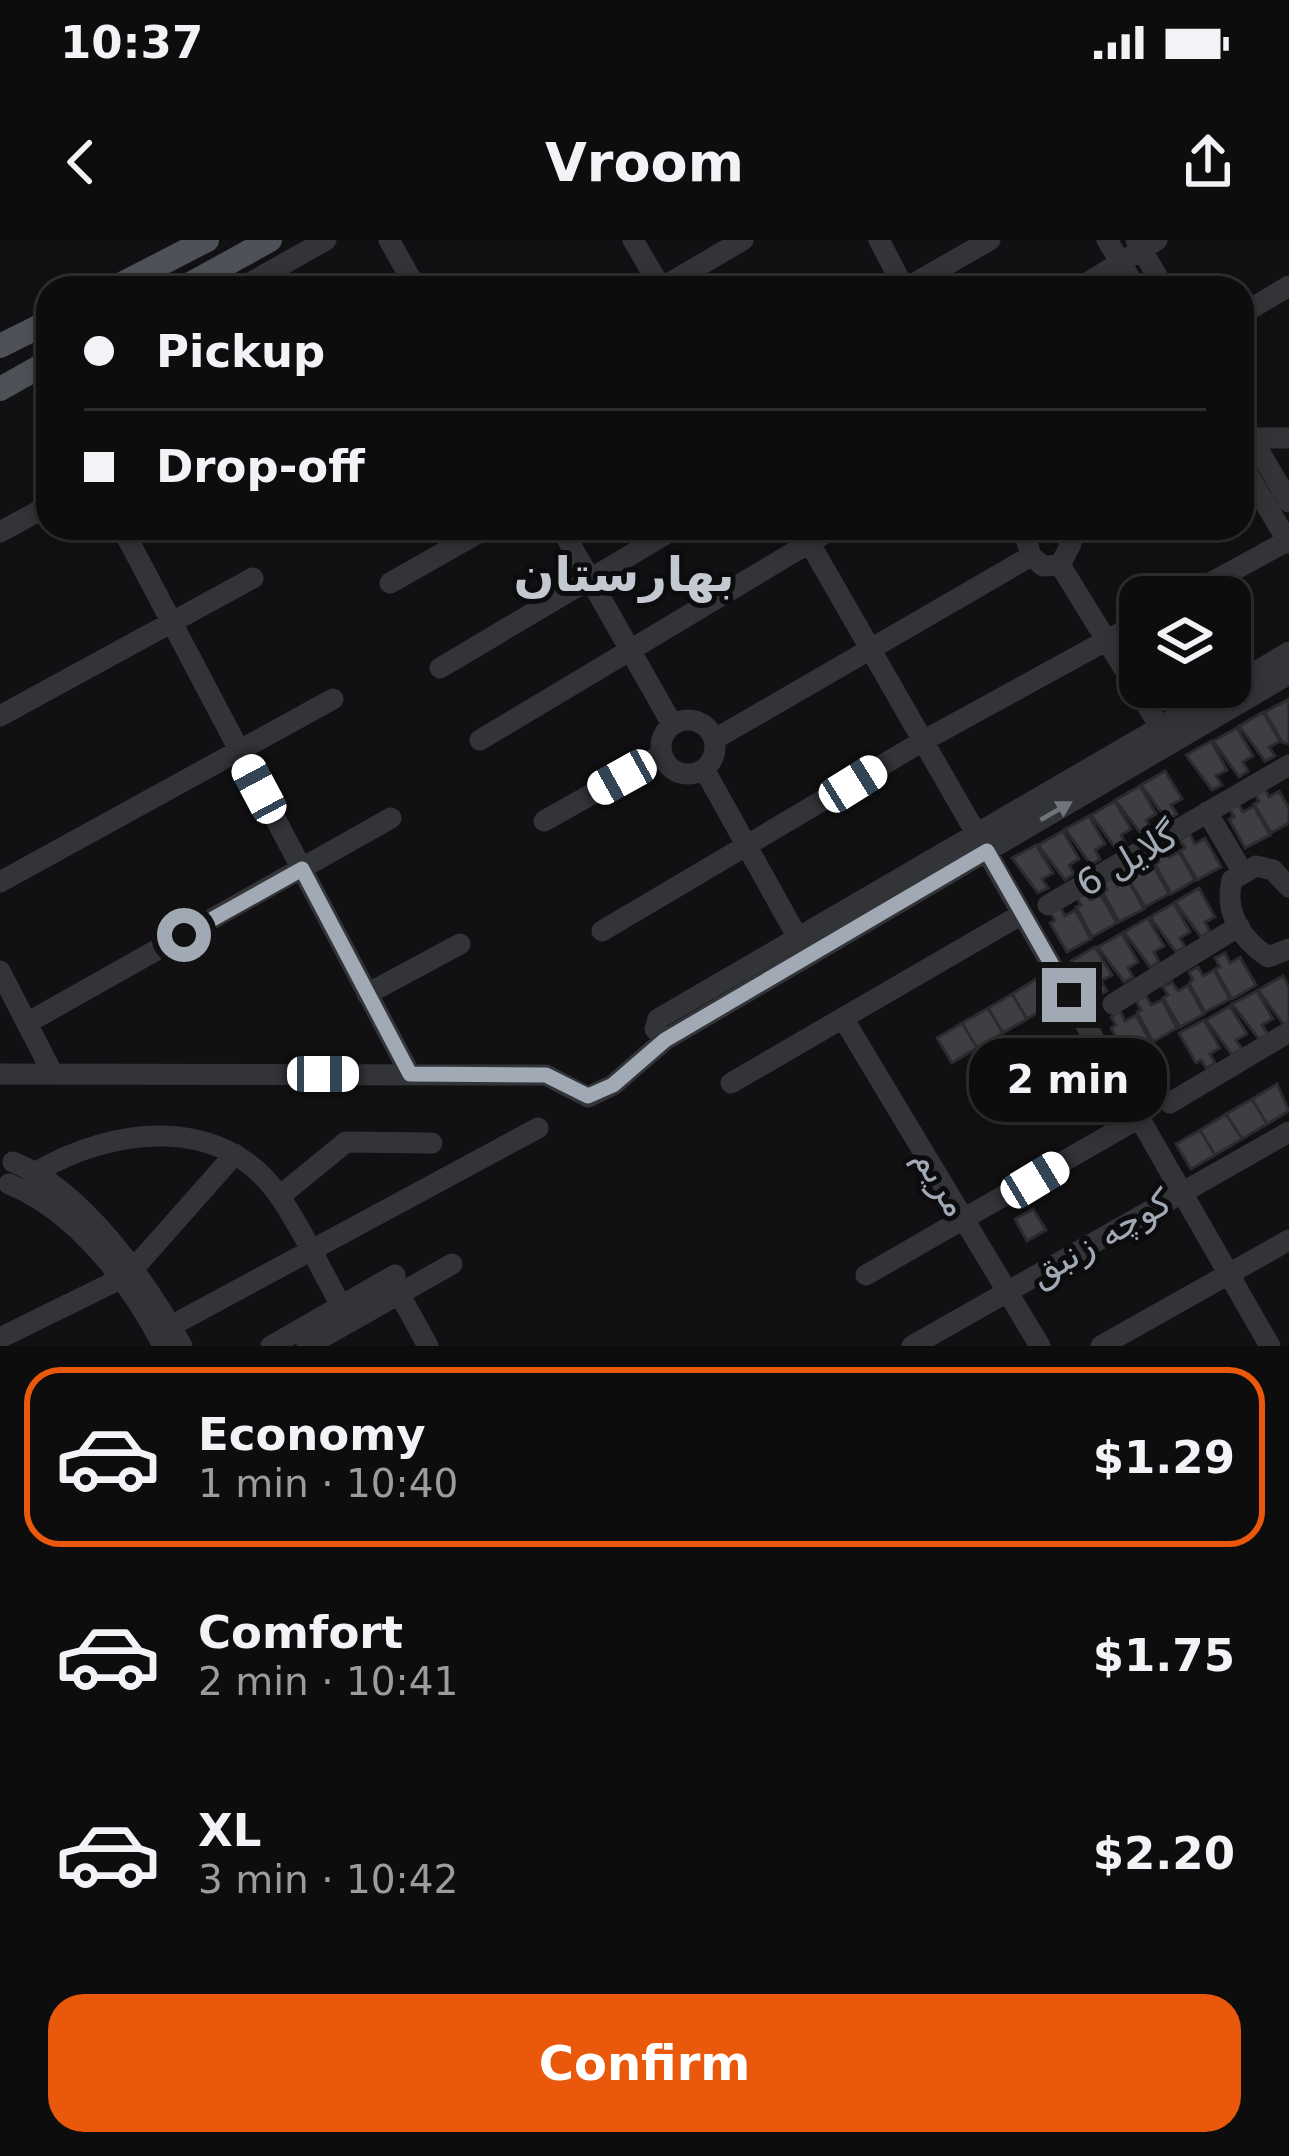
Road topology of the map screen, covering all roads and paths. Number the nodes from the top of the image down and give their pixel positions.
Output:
1 (207, 240) edge
2 (270, 240) edge
3 (326, 240) edge
4 (389, 240) edge
5 (633, 240) edge
6 (742, 240) edge
7 (879, 240) edge
8 (990, 240) edge
9 (1107, 240) edge
10 (1145, 243) edge
11 (1121, 263) junction
12 (158, 265) junction
13 (136, 276) edge
14 (164, 276) edge
15 (205, 276) edge
16 (262, 276) edge
17 (409, 276) edge
18 (655, 276) edge
19 (682, 276) edge
20 (898, 276) edge
21 (926, 276) edge
22 (1099, 276) edge
23 (1129, 276) edge
24 (1159, 276) edge
25 (1289, 286) edge
26 (1254, 307) edge
27 (36, 328) edge
28 (0, 346) edge
29 (36, 368) edge
30 (0, 388) edge
31 (1254, 431) edge
32 (1289, 438) edge
33 (1254, 469) edge
34 (1254, 472) edge
35 (1289, 502) edge
36 (36, 512) edge
37 (0, 532) edge
38 (128, 540) edge
39 (466, 540) edge
40 (567, 540) edge
41 (656, 540) edge
42 (798, 540) edge
43 (809, 540) edge
44 (1026, 540) edge
45 (1069, 540) edge
46 (1288, 542) edge
47 (1031, 556) junction
48 (1060, 565) junction
49 (1224, 576) edge
50 (253, 578) dead end
51 (591, 578) junction
52 (390, 584) dead end
53 (172, 623) junction
54 (1119, 633) edge
55 (1106, 640) junction
56 (633, 649) junction
57 (871, 649) junction
58 (1289, 652) edge
59 (440, 668) dead end
60 (1289, 674) edge
61 (1251, 675) edge
62 (332, 699) dead end
63 (1194, 708) edge
64 (0, 716) edge
65 (672, 724) junction
66 (1160, 728) junction
67 (715, 739) junction
68 (480, 740) dead end
69 (923, 741) junction
70 (238, 749) junction
71 (662, 754) junction
72 (1289, 765) edge
73 (704, 770) junction
74 (1207, 812) junction
75 (391, 818) dead end
76 (544, 821) dead end
77 (982, 843) junction
78 (748, 848) junction
79 (302, 869) junction
80 (1242, 872) junction
81 (0, 882) edge
82 (1289, 887) edge
83 (1048, 905) dead end
84 (1022, 914) junction
85 (1239, 926) junction
86 (602, 931) dead end
87 (798, 938) junction
88 (460, 944) dead end
89 (1289, 949) edge
90 (0, 971) edge
91 (368, 994) junction
92 (1113, 1004) dead end
93 (843, 1018) junction
94 (27, 1023) junction
95 (1289, 1032) edge
96 (665, 1040) junction
97 (0, 1074) edge
98 (53, 1074) junction
99 (410, 1074) junction
100 (731, 1083) dead end
101 (1170, 1103) dead end
102 (1139, 1118) junction
103 (538, 1127) dead end
104 (1289, 1132) edge
105 (433, 1143) dead end
106 (235, 1154) junction
107 (5, 1172) edge
108 (36, 1172) junction
109 (1181, 1191) junction
110 (280, 1196) junction
111 (965, 1221) junction
112 (1289, 1240) edge
113 (310, 1251) junction
114 (452, 1264) dead end
115 (129, 1272) junction
116 (866, 1275) dead end
117 (1229, 1275) junction
118 (397, 1285) junction
119 (1006, 1290) junction
120 (341, 1305) junction
121 (182, 1320) dead end
122 (5, 1341) edge
123 (154, 1343) edge
124 (317, 1344) edge
125 (182, 1346) edge
126 (271, 1346) edge
127 (428, 1346) edge
128 (912, 1346) edge
129 (1040, 1346) edge
130 (1101, 1346) edge
131 (1270, 1346) edge

1 - 12 main road
2 - 15 main road
3 - 16 street
4 - 17 street
5 - 18 street
6 - 19 street
7 - 20 street
8 - 21 street
9 - 11 street
10 - 11 street
10 - 24 street
11 - 22 street
11 - 23 street
12 - 13 main road
12 - 14 main road
25 - 26 street
27 - 28 main road
29 - 30 main road
31 - 32 street
33 - 35 street
34 - 46 street
36 - 37 street
38 - 53 street
39 - 52 street
40 - 51 street
41 - 51 street
42 - 56 street
43 - 57 street
44 - 47 street
45 - 48 street
46 - 49 street
47 - 48 street
47 - 57 street
48 - 55 street
50 - 53 street
51 - 56 street
51 - 59 street
53 - 64 street
53 - 70 street
54 - 55 street
55 - 66 street
55 - 69 street
56 - 65 street
56 - 68 street
57 - 67 street
57 - 69 street
58 - 61 street
77 -> 60 street
62 - 70 street
63 - 66 street
65 - 67 street
65 - 71 street
66 - 77 street
67 - 73 street
69 - 77 street
69 - 78 street
70 - 79 street
70 - 81 street
71 - 73 street
71 - 76 street
72 - 74 street, گلایل 6
73 - 78 street
74 - 80 street
74 - 83 street, گلایل 6
75 - 79 street
77 - 84 street
77 - 87 street
77 - 96 street
78 - 86 street
78 - 87 street
79 - 91 street
79 - 94 street
80 - 82 street
80 - 85 street
84 - 93 street
84 - 102 street
85 - 89 street
85 - 92 street
87 - 96 street
88 - 91 street
90 - 94 street
91 - 99 street
93 - 100 street
93 - 111 street, مریم
94 - 98 street
95 - 101 street
96 - 99 street
97 - 98 street
98 - 99 street
102 - 109 street
102 - 111 street
103 - 113 street
104 - 109 street, کوچه زنبق
105 - 110 street
106 - 108 street
106 - 110 street
106 - 115 street
107 - 108 street
107 - 115 street
108 - 115 street
109 - 117 street
109 - 119 street, کوچه زنبق
110 - 113 street
111 - 116 street
111 - 119 street, مریم
112 - 117 street
113 - 120 street
113 - 121 street
114 - 118 street
115 - 122 street
115 - 123 street
115 - 125 street
117 - 130 street
117 - 131 street
118 - 120 street
118 - 124 street
118 - 127 street
119 - 128 street, کوچه زنبق
119 - 129 street, مریم
120 - 126 street

